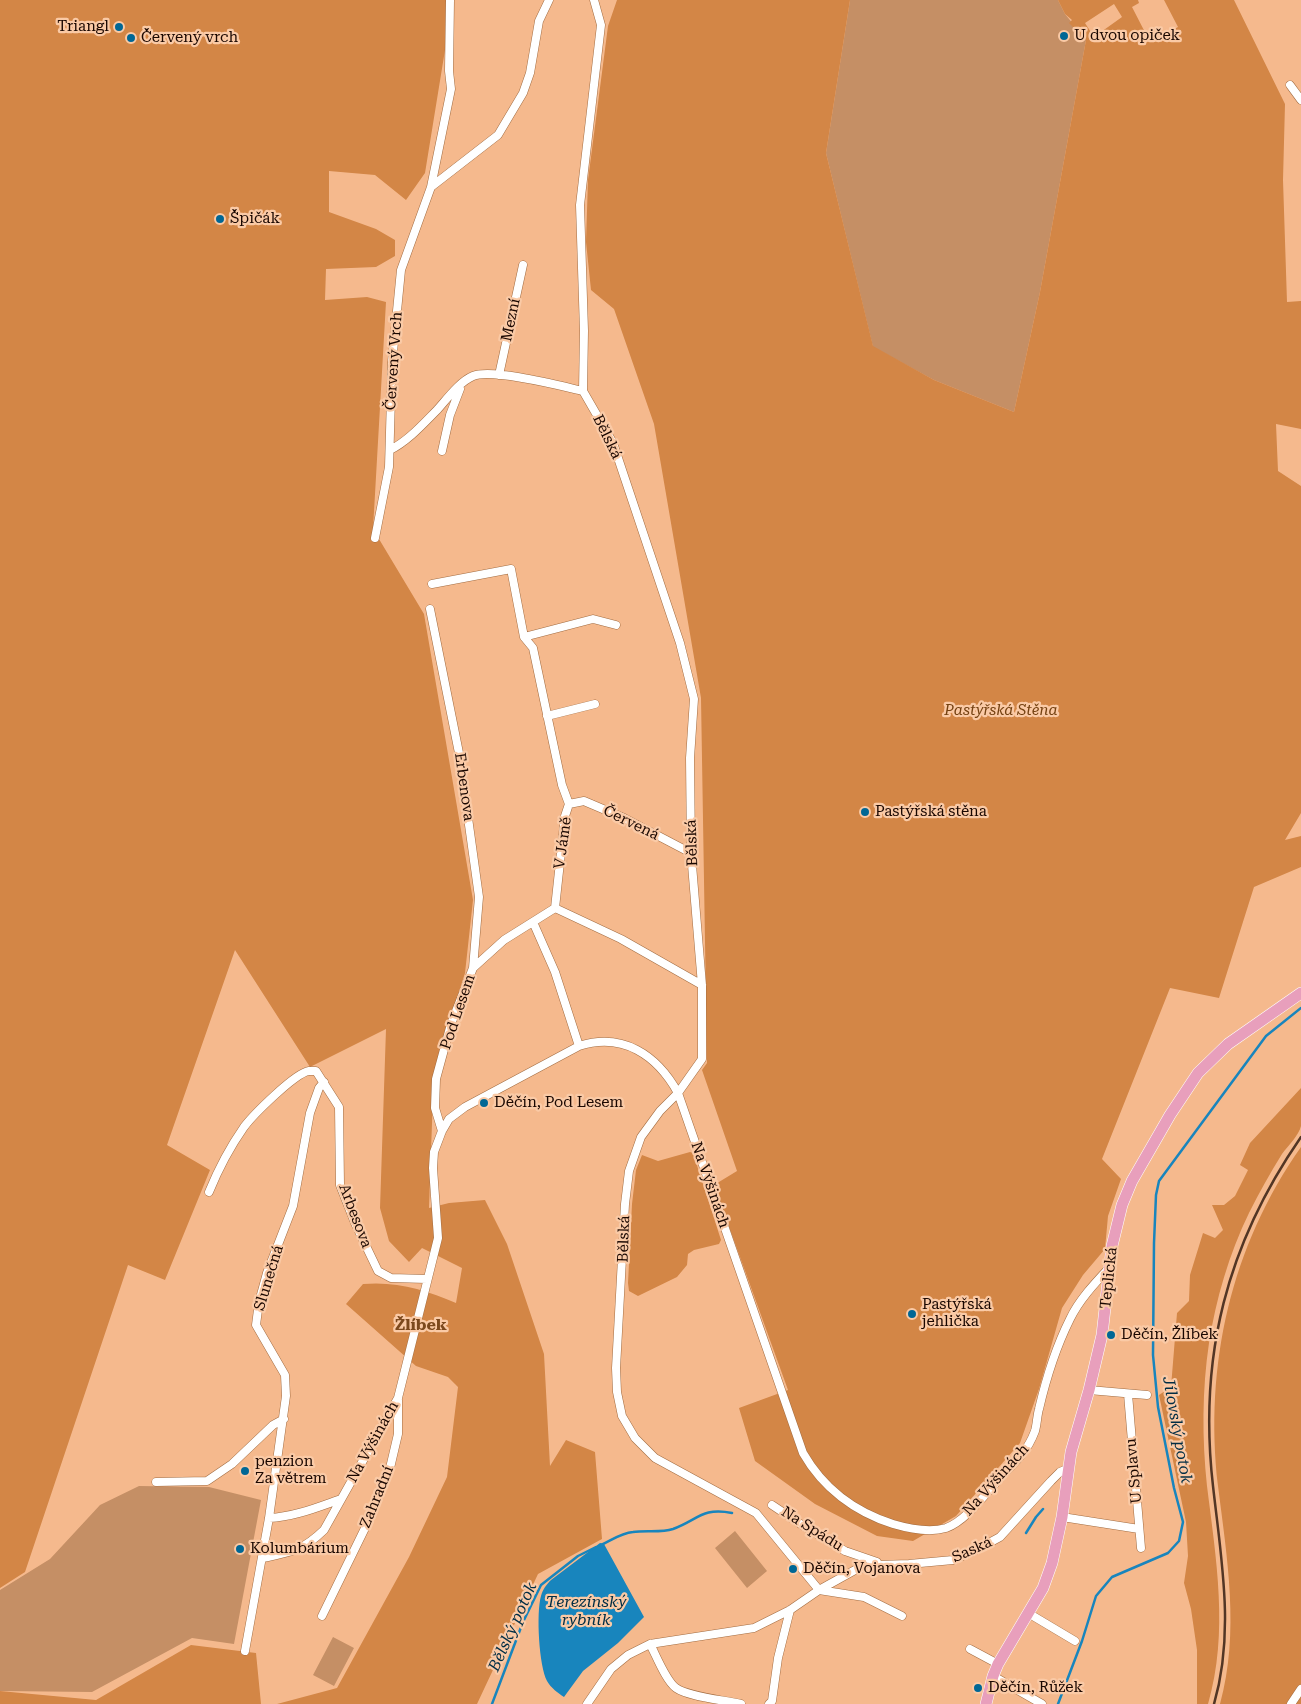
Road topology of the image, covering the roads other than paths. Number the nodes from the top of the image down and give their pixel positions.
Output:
1 (450, 0) edge
2 (549, 0) edge
3 (594, 0) edge
4 (1290, 85) dead end
5 (1301, 100) edge
6 (431, 187) junction
7 (523, 265) dead end
8 (499, 375) junction
9 (461, 385) junction
10 (583, 391) junction
11 (390, 450) junction
12 (442, 451) dead end
13 (375, 538) dead end
14 (432, 584) dead end
15 (430, 609) dead end
16 (616, 626) dead end
17 (524, 637) junction
18 (594, 704) dead end
19 (547, 716) junction
20 (569, 804) junction
21 (692, 853) junction
22 (555, 908) junction
23 (533, 922) junction
24 (473, 968) junction
25 (702, 985) junction
26 (1301, 993) edge
27 (579, 1046) junction
28 (324, 1082) junction
29 (678, 1092) junction
30 (442, 1131) junction
31 (208, 1192) dead end
32 (1109, 1268) junction
33 (427, 1279) junction
34 (1089, 1390) junction
35 (1128, 1394) junction
36 (1147, 1395) dead end
37 (398, 1398) junction
38 (284, 1419) junction
39 (1069, 1468) junction
40 (156, 1482) dead end
41 (341, 1499) junction
42 (772, 1505) dead end
43 (1062, 1517) junction
44 (269, 1518) junction
45 (1139, 1529) junction
46 (1141, 1548) dead end
47 (263, 1558) junction
48 (878, 1565) junction
49 (819, 1590) junction
50 (790, 1610) junction
51 (1028, 1613) junction
52 (322, 1616) dead end
53 (902, 1616) dead end
54 (1075, 1641) dead end
55 (650, 1644) junction
56 (970, 1649) dead end
57 (245, 1650) dead end
58 (998, 1664) junction
59 (993, 1676) junction
60 (1301, 1689) edge
61 (587, 1704) edge
62 (741, 1704) edge
63 (769, 1704) edge
64 (986, 1704) edge
65 (1042, 1704) edge
66 (1291, 1704) edge

1 - 6 street, Červený Vrch
2 - 6 street
3 - 10 street
4 - 5 street
6 - 11 street, Červený Vrch
7 - 8 street, Mezní
8 - 9 street
8 - 10 street
9 - 11 street
9 - 12 street
10 - 21 street, Bělská
11 - 13 street, Červený Vrch
14 - 17 street, V Jámě
15 - 24 street, Erbenova
16 - 17 street
17 - 19 street, V Jámě
18 - 19 street
19 - 20 street, V Jámě
20 - 21 street, Červená
20 - 22 street, V Jámě
21 - 25 street, Bělská
22 - 23 street
22 - 25 street
23 - 24 street, Pod Lesem
23 - 27 street
24 - 30 street, Pod Lesem
25 - 29 street, Bělská
26 - 32 main road, Teplická
27 - 29 street, Na Výšinách
27 - 30 street, Na Výšinách
28 - 31 street
28 - 33 street, Arbesova
28 - 38 street, Slunečná
29 - 32 street, Na Výšinách
29 - 49 street, Bělská
30 - 33 street, Na Výšinách
32 - 34 main road, Teplická
33 - 37 street, Na Výšinách
34 - 35 street
34 - 39 main road, Teplická
35 - 36 street
35 - 45 street, U Splavu
37 - 41 street, Na Výšinách
37 - 52 street, Zahradní
38 - 40 street
38 - 44 street, Slunečná
39 - 43 main road, Teplická
39 - 48 street, Saská
41 - 44 street, Na Výšinách
41 - 47 street, Na Výšinách
42 - 48 street, Na Spádu
43 - 45 street
43 - 51 main road, Teplická
44 - 47 street, Slunečná
45 - 46 street, U Splavu
47 - 57 street, Slunečná
48 - 49 street, Saská
49 - 50 street, Saská
49 - 53 street
50 - 55 street, Saská
50 - 63 street
51 - 54 street
51 - 58 main road, Teplická
55 - 61 street, Saská
55 - 62 street
56 - 58 street
58 - 59 main road, Teplická
59 - 64 main road, Teplická
59 - 65 street
60 - 66 street

